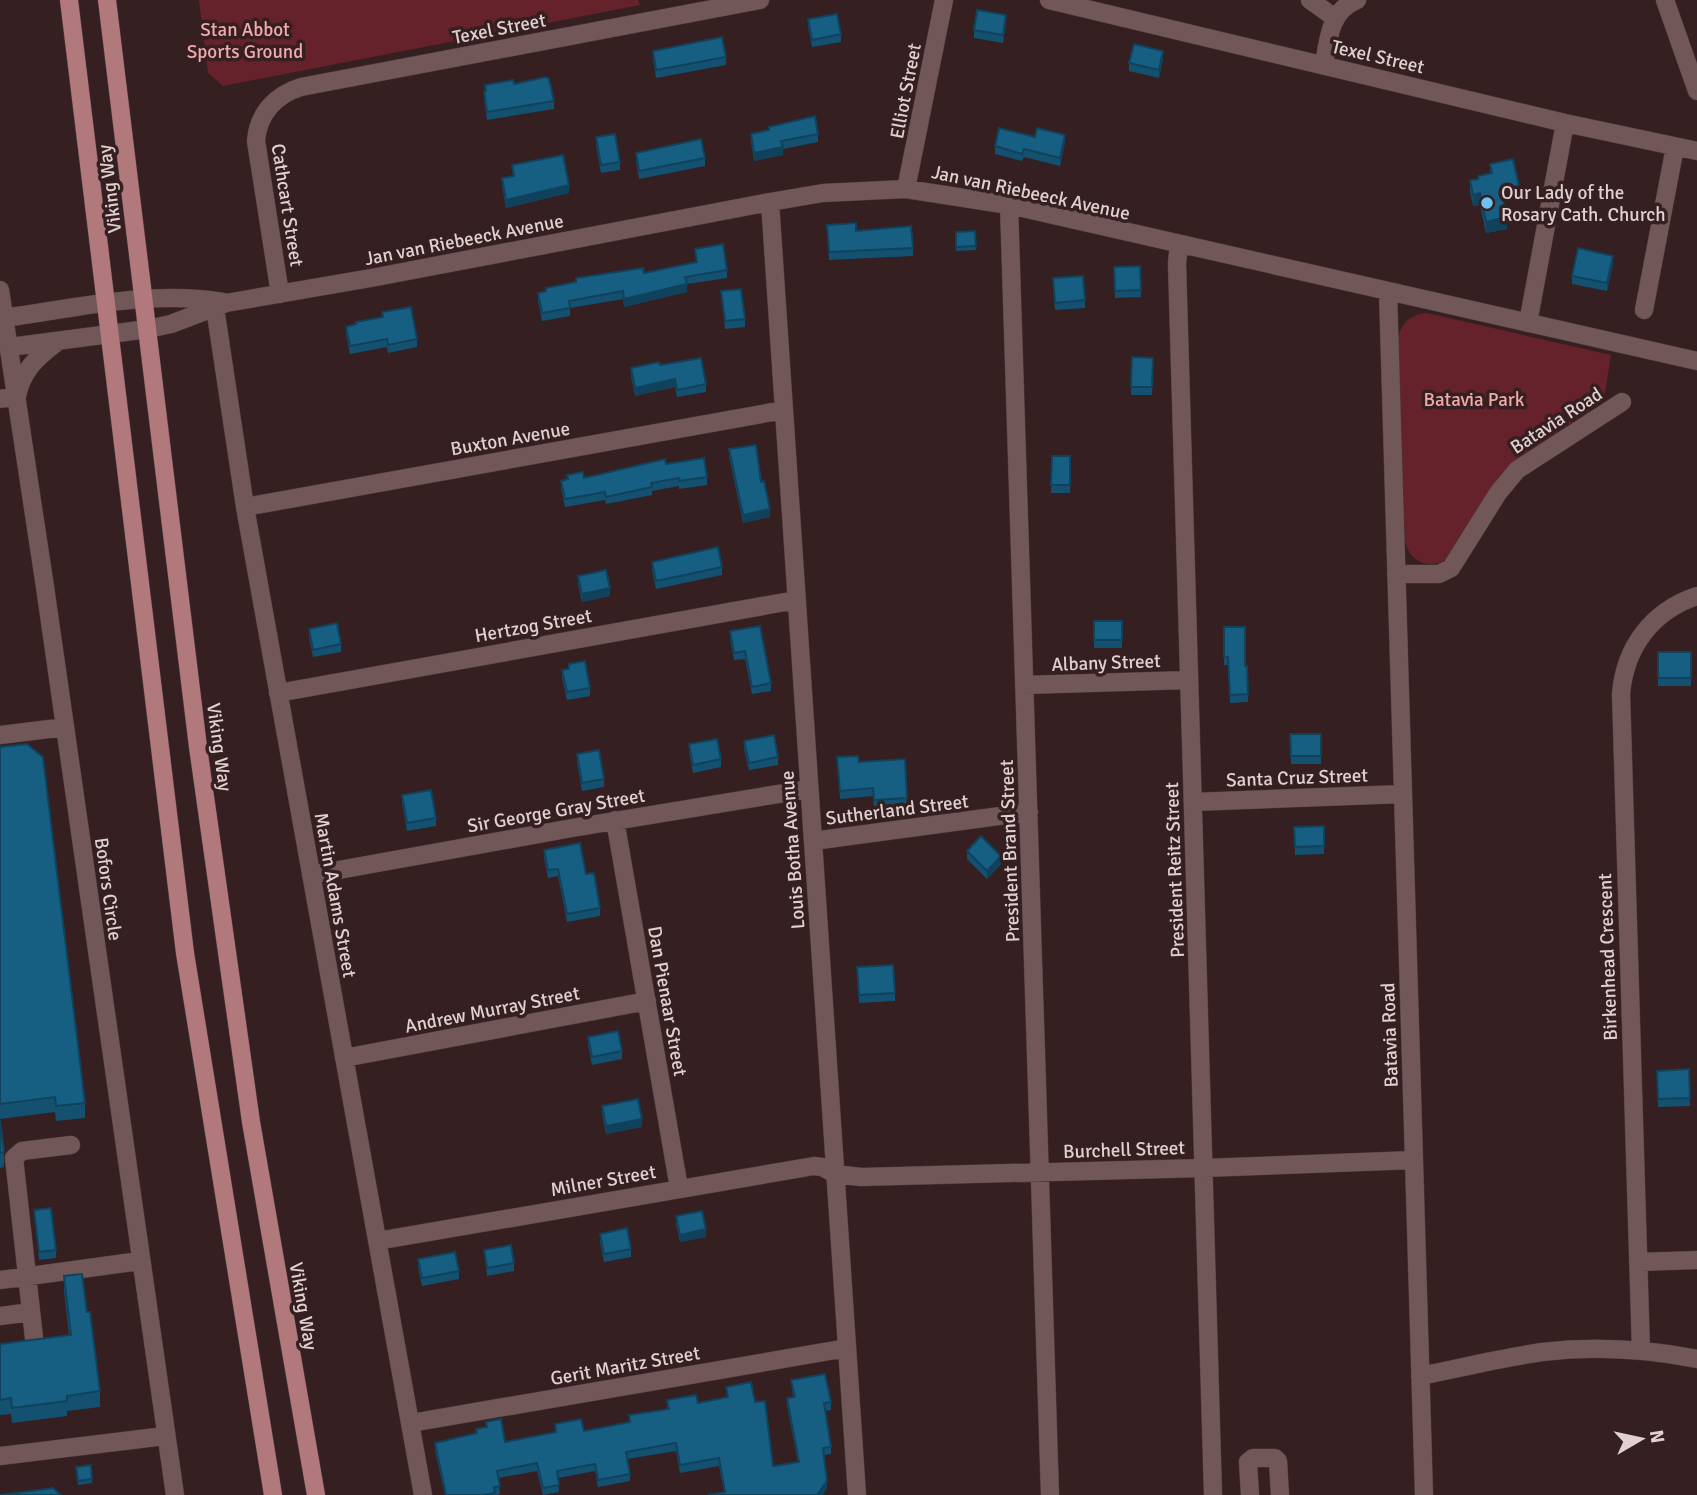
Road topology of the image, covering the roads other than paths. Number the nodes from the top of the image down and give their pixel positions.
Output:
1 (69, 0) edge
2 (107, 0) edge
3 (760, 0) edge
4 (944, 0) edge
5 (1049, 0) edge
6 (1310, 0) edge
7 (1357, 0) edge
8 (1665, 0) edge
9 (671, 8) edge
10 (1335, 18) junction
11 (1324, 65) junction
12 (1696, 87) edge
13 (260, 122) joint
14 (1565, 122) junction
15 (1675, 147) junction
16 (1697, 151) edge
17 (906, 189) junction
18 (770, 202) junction
19 (1009, 205) junction
20 (1179, 244) junction
21 (0, 290) edge
22 (1388, 292) junction
23 (280, 294) junction
24 (144, 298) junction
25 (106, 304) junction
26 (218, 304) junction
27 (1644, 310) dead end
28 (4, 318) junction
29 (1528, 323) junction
30 (148, 329) junction
31 (110, 335) junction
32 (59, 341) junction
33 (10, 347) junction
34 (1697, 361) edge
35 (9, 398) edge
36 (1622, 402) dead end
37 (784, 410) junction
38 (245, 507) junction
39 (1396, 574) junction
40 (1697, 596) edge
41 (796, 600) junction
42 (1189, 680) junction
43 (1024, 685) junction
44 (278, 693) junction
45 (65, 727) junction
46 (0, 735) edge
47 (809, 789) junction
48 (1403, 794) junction
49 (1193, 802) junction
50 (1028, 812) junction
51 (615, 820) junction
52 (813, 841) junction
53 (311, 874) junction
54 (647, 1001) junction
55 (344, 1058) junction
56 (71, 1145) dead end
57 (1413, 1160) junction
58 (1203, 1168) junction
59 (1040, 1173) junction
60 (835, 1174) junction
61 (679, 1188) junction
62 (377, 1241) junction
63 (1697, 1260) edge
64 (140, 1261) junction
65 (1638, 1262) junction
66 (27, 1277) junction
67 (0, 1280) edge
68 (31, 1312) junction
69 (0, 1316) edge
70 (34, 1338) edge
71 (847, 1348) junction
72 (1641, 1352) junction
73 (1697, 1359) edge
74 (1420, 1376) junction
75 (411, 1423) junction
76 (165, 1436) junction
77 (0, 1456) edge
78 (174, 1495) edge
79 (273, 1495) edge
80 (316, 1495) edge
81 (424, 1495) edge
82 (857, 1495) edge
83 (1050, 1495) edge
84 (1213, 1495) edge
85 (1250, 1495) edge
86 (1280, 1495) edge
87 (1424, 1495) edge

1 - 25 main road, Viking Way
2 - 24 main road, Viking Way
3 - 9 street, Texel Street
4 - 17 street, Elliot Street
5 - 11 street, Texel Street
6 - 10 street
7 - 10 street
8 - 12 street
9 - 13 street, Texel Street
10 - 11 street
11 - 14 street, Texel Street
13 - 23 street, Cathcart Street
14 - 15 street, Texel Street
14 - 29 street
15 - 16 street, Texel Street
15 - 27 street
17 - 18 street, Jan van Riebeeck Avenue
17 - 19 street, Jan van Riebeeck Avenue
18 - 23 street, Jan van Riebeeck Avenue
18 - 37 street, Louis Botha Avenue
19 - 20 street, Jan van Riebeeck Avenue
19 - 43 street, President Brand Street
20 - 22 street, Jan van Riebeeck Avenue
20 - 42 street, President Reitz Street
21 - 28 street, Bofors Circle
22 - 29 street, Jan van Riebeeck Avenue
22 - 39 street, Batavia Road
23 - 26 street, Jan van Riebeeck Avenue
24 - 25 street, Jan van Riebeeck Avenue
24 - 26 street, Jan van Riebeeck Avenue
24 - 30 main road, Viking Way
25 - 28 street, Jan van Riebeeck Avenue
25 - 31 main road, Viking Way
26 - 30 street, Jan van Riebeeck Avenue
26 - 38 street, Martin Adams Street
28 - 33 street, Bofors Circle
29 - 34 street, Jan van Riebeeck Avenue
30 - 31 street, Jan van Riebeeck Avenue
30 - 80 main road, Viking Way
31 - 32 street, Jan van Riebeeck Avenue
31 - 79 main road, Viking Way
32 - 33 street, Jan van Riebeeck Avenue
32 - 35 street
33 - 35 street, Bofors Circle
35 - 45 street, Bofors Circle
36 - 39 street, Batavia Road
37 - 38 street, Buxton Avenue
37 - 41 street, Louis Botha Avenue
38 - 44 street, Martin Adams Street
39 - 48 street, Batavia Road
40 - 65 street, Birkenhead Crescent
41 - 44 street, Hertzog Street
41 - 47 street, Louis Botha Avenue
42 - 43 street, Albany Street
42 - 49 street, President Reitz Street
43 - 50 street, President Brand Street
44 - 53 street, Martin Adams Street
45 - 46 street
45 - 64 street, Bofors Circle
47 - 51 street, Sir George Gray Street
47 - 52 street, Louis Botha Avenue
48 - 49 street, Santa Cruz Street
48 - 57 street, Batavia Road
49 - 58 street, President Reitz Street
50 - 52 street, Sutherland Street
50 - 59 street, President Brand Street
51 - 53 street, Sir George Gray Street
51 - 54 street, Dan Pienaar Street
52 - 60 street, Louis Botha Avenue
53 - 55 street, Martin Adams Street
54 - 55 street, Andrew Murray Street
54 - 61 street, Dan Pienaar Street
55 - 62 street, Martin Adams Street
56 - 66 street
57 - 58 street, Burchell Street
57 - 74 street, Batavia Road
58 - 59 street, Burchell Street
58 - 84 street, President Reitz Street
59 - 60 street, Burchell Street
59 - 83 street, President Brand Street
60 - 61 street, Milner Street
60 - 71 street, Louis Botha Avenue
61 - 62 street, Milner Street
62 - 75 street, Martin Adams Street
63 - 65 street
64 - 66 street
64 - 76 street, Bofors Circle
65 - 72 street, Birkenhead Crescent
66 - 67 street
66 - 68 street
68 - 69 street
68 - 70 street
71 - 75 street, Gerit Maritz Street
71 - 82 street, Louis Botha Avenue
72 - 73 street
72 - 74 street
74 - 87 street, Batavia Road
75 - 81 street, Martin Adams Street
76 - 77 street
76 - 78 street, Bofors Circle
85 - 86 street

